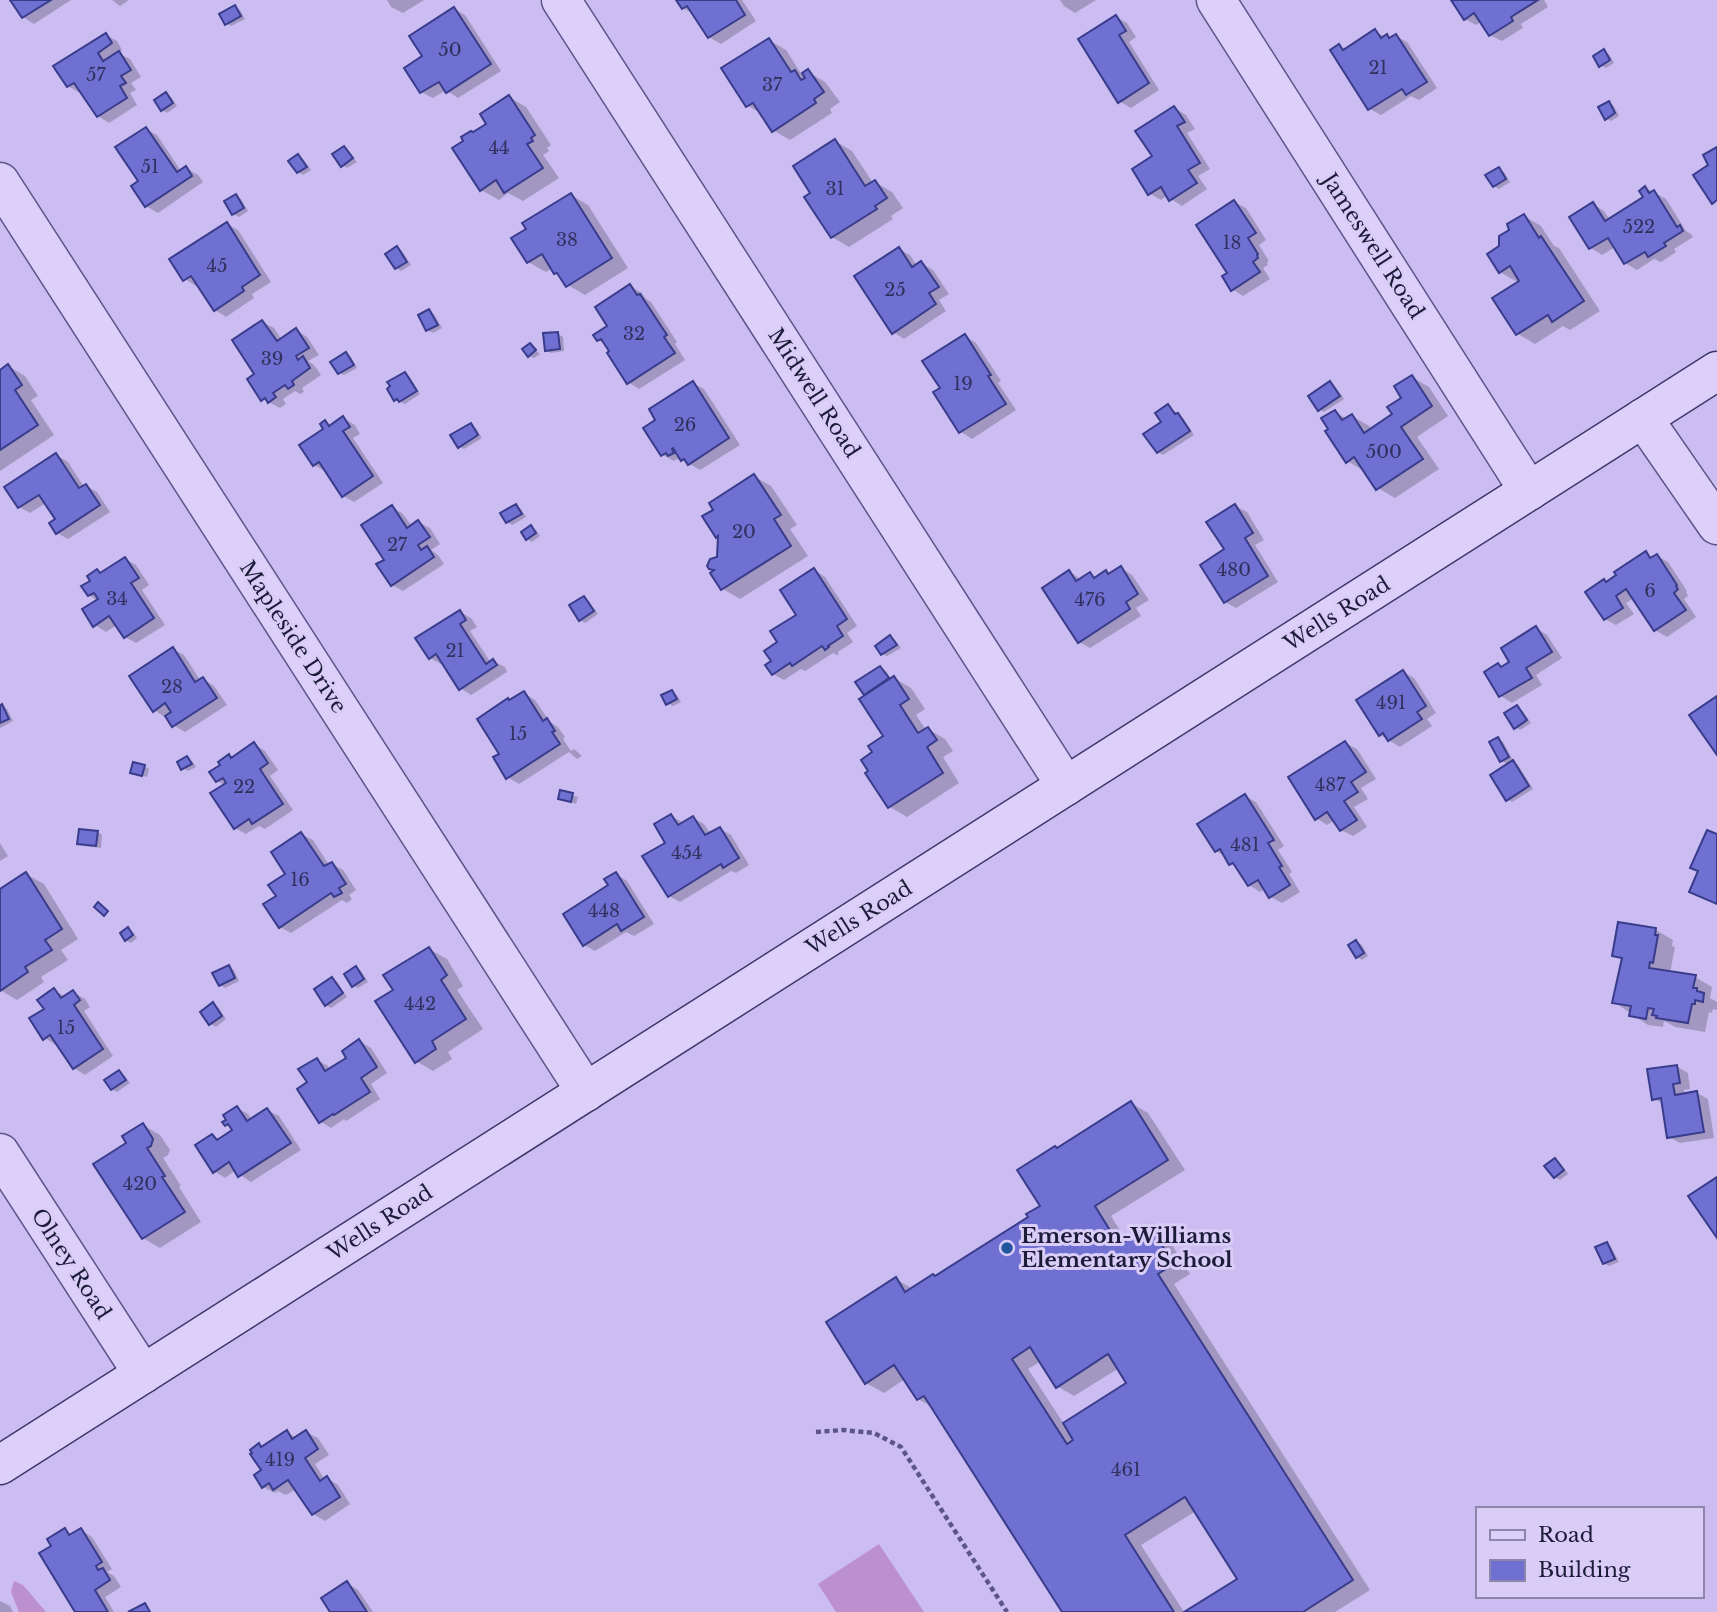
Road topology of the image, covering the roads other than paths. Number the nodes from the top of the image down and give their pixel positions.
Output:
1 (561, 0) edge
2 (1221, 2) edge
3 (0, 182) edge
4 (1717, 371) edge
5 (1643, 418) junction
6 (1529, 491) junction
7 (1717, 525) edge
8 (1066, 786) junction
9 (586, 1092) junction
10 (0, 1153) edge
11 (143, 1374) junction
12 (0, 1465) edge

1 - 8 street, Midwell Road
2 - 6 street, Jameswell Road
3 - 9 street, Mapleside Drive
4 - 5 street, Wells Road
5 - 6 street, Wells Road
5 - 7 street
6 - 8 street, Wells Road
8 - 9 street, Wells Road
9 - 11 street, Wells Road
10 - 11 street, Olney Road
11 - 12 street, Wells Road

